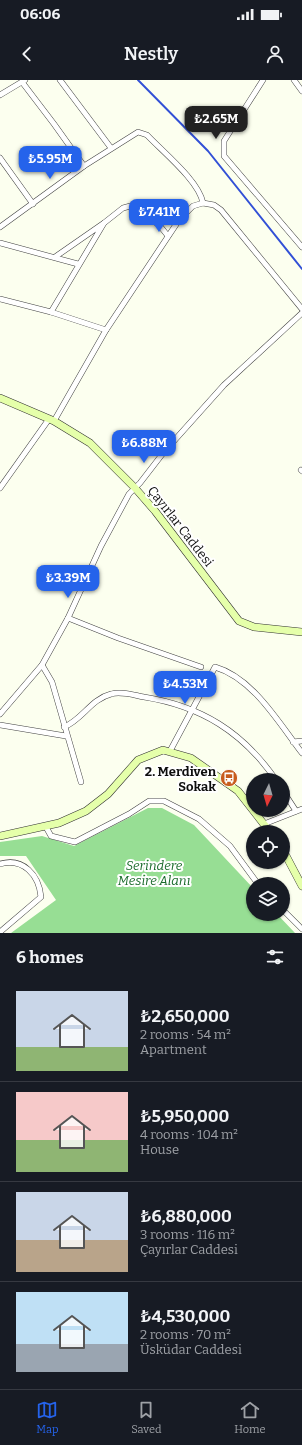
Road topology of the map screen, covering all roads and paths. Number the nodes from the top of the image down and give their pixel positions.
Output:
1 (60, 80) edge
2 (263, 80) edge
3 (294, 80) edge
4 (23, 81) edge
5 (302, 92) edge
6 (0, 95) edge
7 (111, 148) junction
8 (0, 158) edge
9 (84, 166) junction
10 (203, 203) junction
11 (33, 204) junction
12 (104, 223) junction
13 (0, 227) edge
14 (168, 236) junction
15 (0, 243) edge
16 (302, 248) edge
17 (55, 258) junction
18 (78, 264) junction
19 (0, 299) edge
20 (302, 309) edge
21 (51, 312) junction
22 (302, 313) edge
23 (106, 330) junction
24 (0, 398) edge
25 (52, 420) junction
26 (0, 488) edge
27 (135, 488) junction
28 (68, 618) junction
29 (302, 632) edge
30 (42, 665) junction
31 (201, 667) dead end
32 (192, 710) junction
33 (0, 714) edge
34 (0, 725) edge
35 (64, 727) junction
36 (66, 736) junction
37 (302, 741) edge
38 (293, 742) junction
39 (170, 751) junction
40 (302, 753) edge
41 (271, 773) edge
42 (81, 782) dead end
43 (290, 799) edge
44 (299, 810) edge
45 (264, 824) joint
46 (46, 827) junction
47 (0, 836) edge
48 (290, 863) edge
49 (0, 864) edge
50 (253, 877) edge
51 (302, 886) edge
52 (290, 917) edge
53 (302, 929) edge
54 (0, 932) edge

1 - 7 street
2 - 16 street
3 - 5 street
4 - 6 street
4 - 9 street
7 - 9 street
7 - 10 street
8 - 11 street
9 - 11 street
10 - 14 street
10 - 20 street
11 - 13 street
12 - 14 street
12 - 17 street
12 - 18 street
14 - 23 street
15 - 17 street
17 - 18 street
18 - 21 street
19 - 21 street
21 - 23 street
22 - 27 street
23 - 25 street
24 - 25 street, Çayırlar Caddesi
25 - 26 street
25 - 27 street, Çayırlar Caddesi
27 - 28 street
27 - 29 street, Çayırlar Caddesi
28 - 30 street
28 - 31 street
30 - 33 street
30 - 35 street
32 - 35 street
32 - 38 street
32 - 39 street
32 - 41 street
34 - 36 street
35 - 36 street
36 - 42 street
37 - 38 street
38 - 40 street
39 - 45 street
39 - 46 street
43 - 44 street
44 - 45 street
46 - 47 street
46 - 50 street
48 - 51 street
49 - 54 street
52 - 53 street

